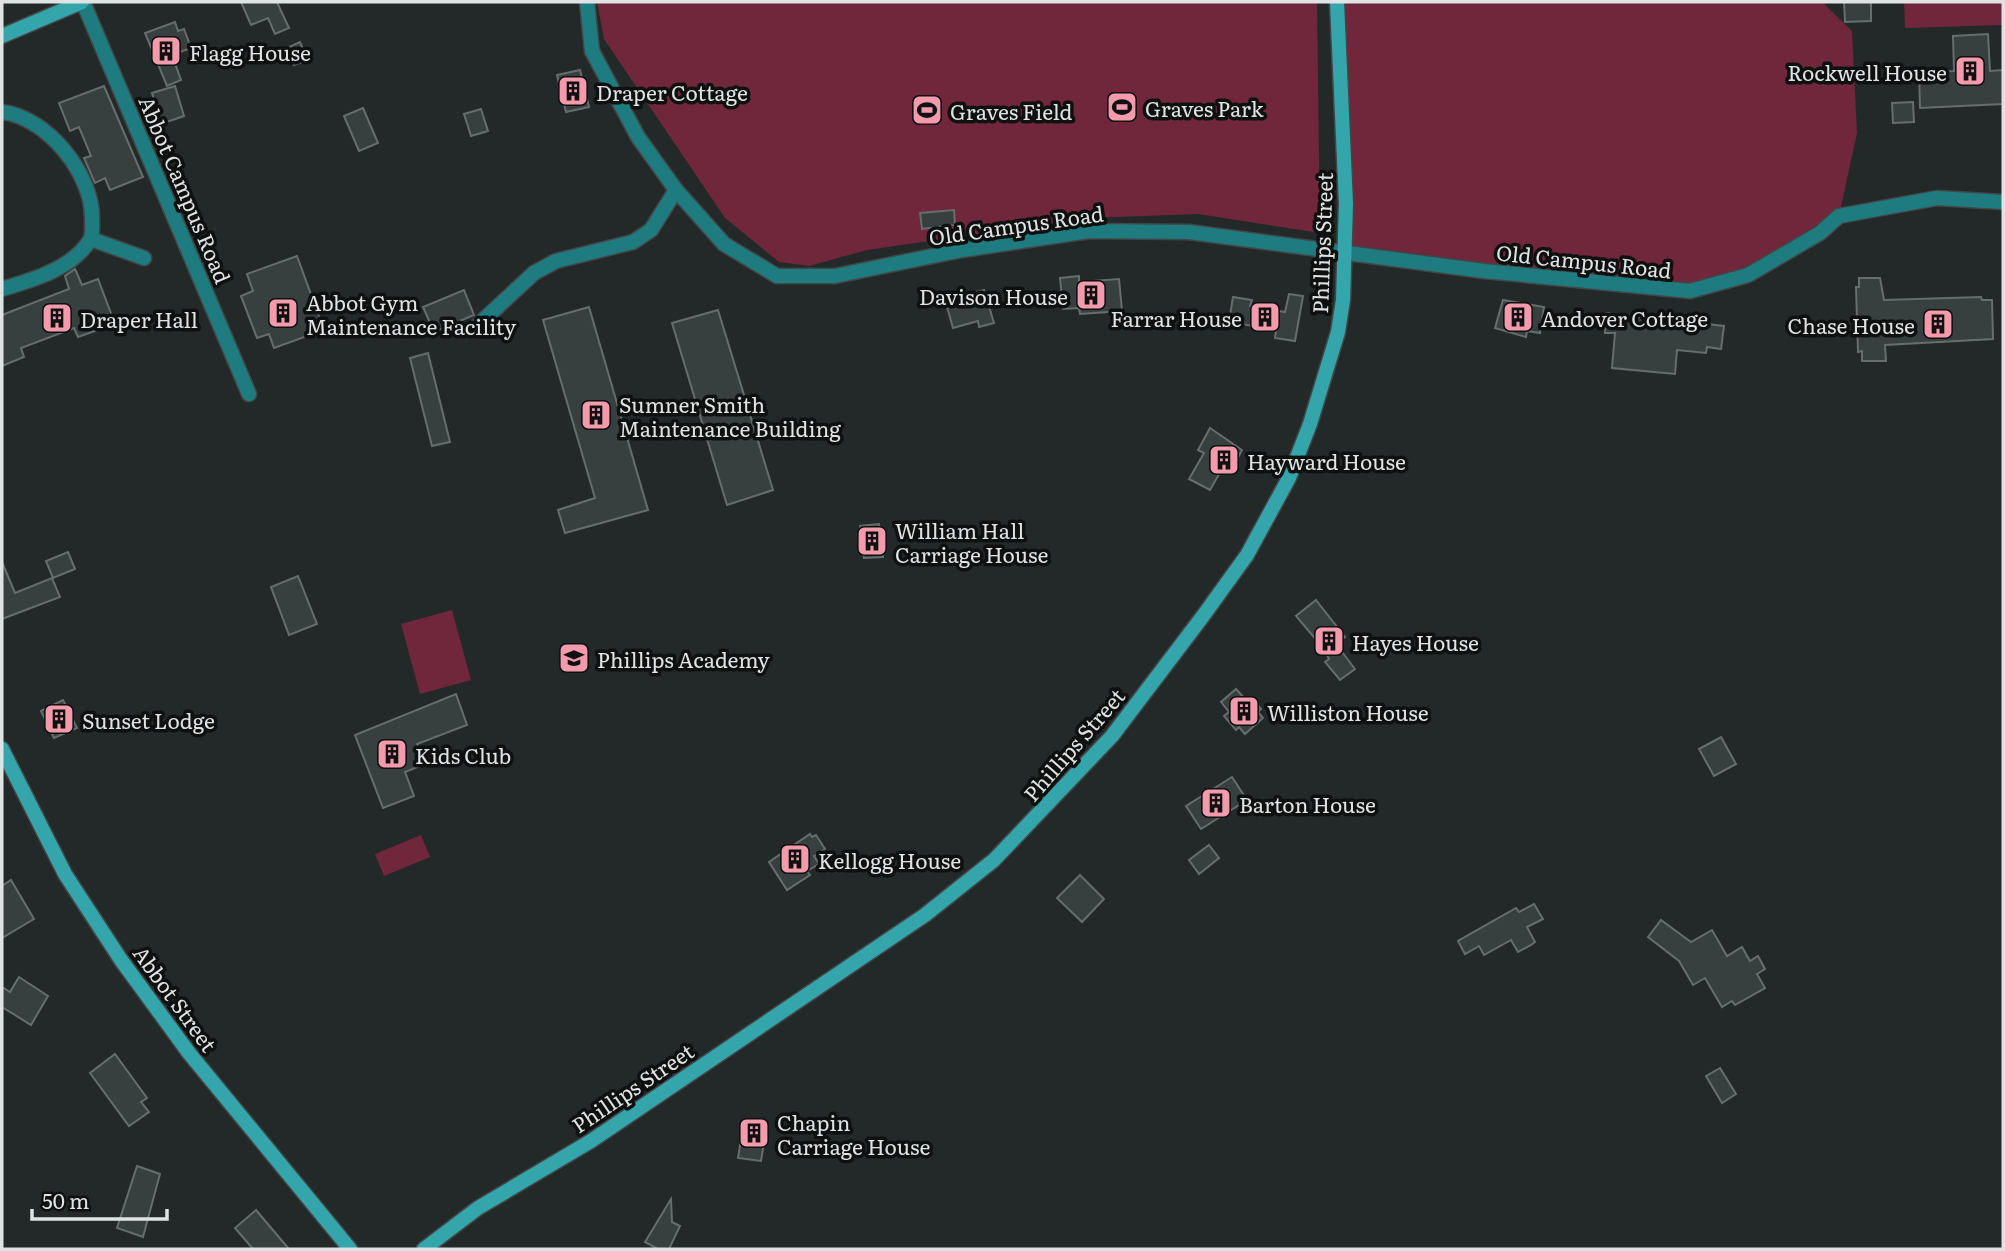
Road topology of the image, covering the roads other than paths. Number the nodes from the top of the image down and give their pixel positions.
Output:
1 (83, 2) edge
2 (587, 2) edge
3 (1337, 2) edge
4 (2, 36) edge
5 (2, 113) edge
6 (676, 190) junction
7 (2003, 202) edge
8 (91, 239) junction
9 (1346, 252) junction
10 (145, 258) dead end
11 (2, 289) edge
12 (478, 325) dead end
13 (249, 394) dead end
14 (2, 749) edge
15 (350, 1249) edge
16 (424, 1249) edge

1 - 4 street
1 - 13 street, Abbot Campus Road
2 - 6 street, Old Campus Road
3 - 9 street, Phillips Street
5 - 8 street
6 - 9 street, Old Campus Road
6 - 12 street
7 - 9 street, Old Campus Road
8 - 10 street
8 - 11 street
9 - 16 street, Phillips Street
14 - 15 street, Abbot Street

